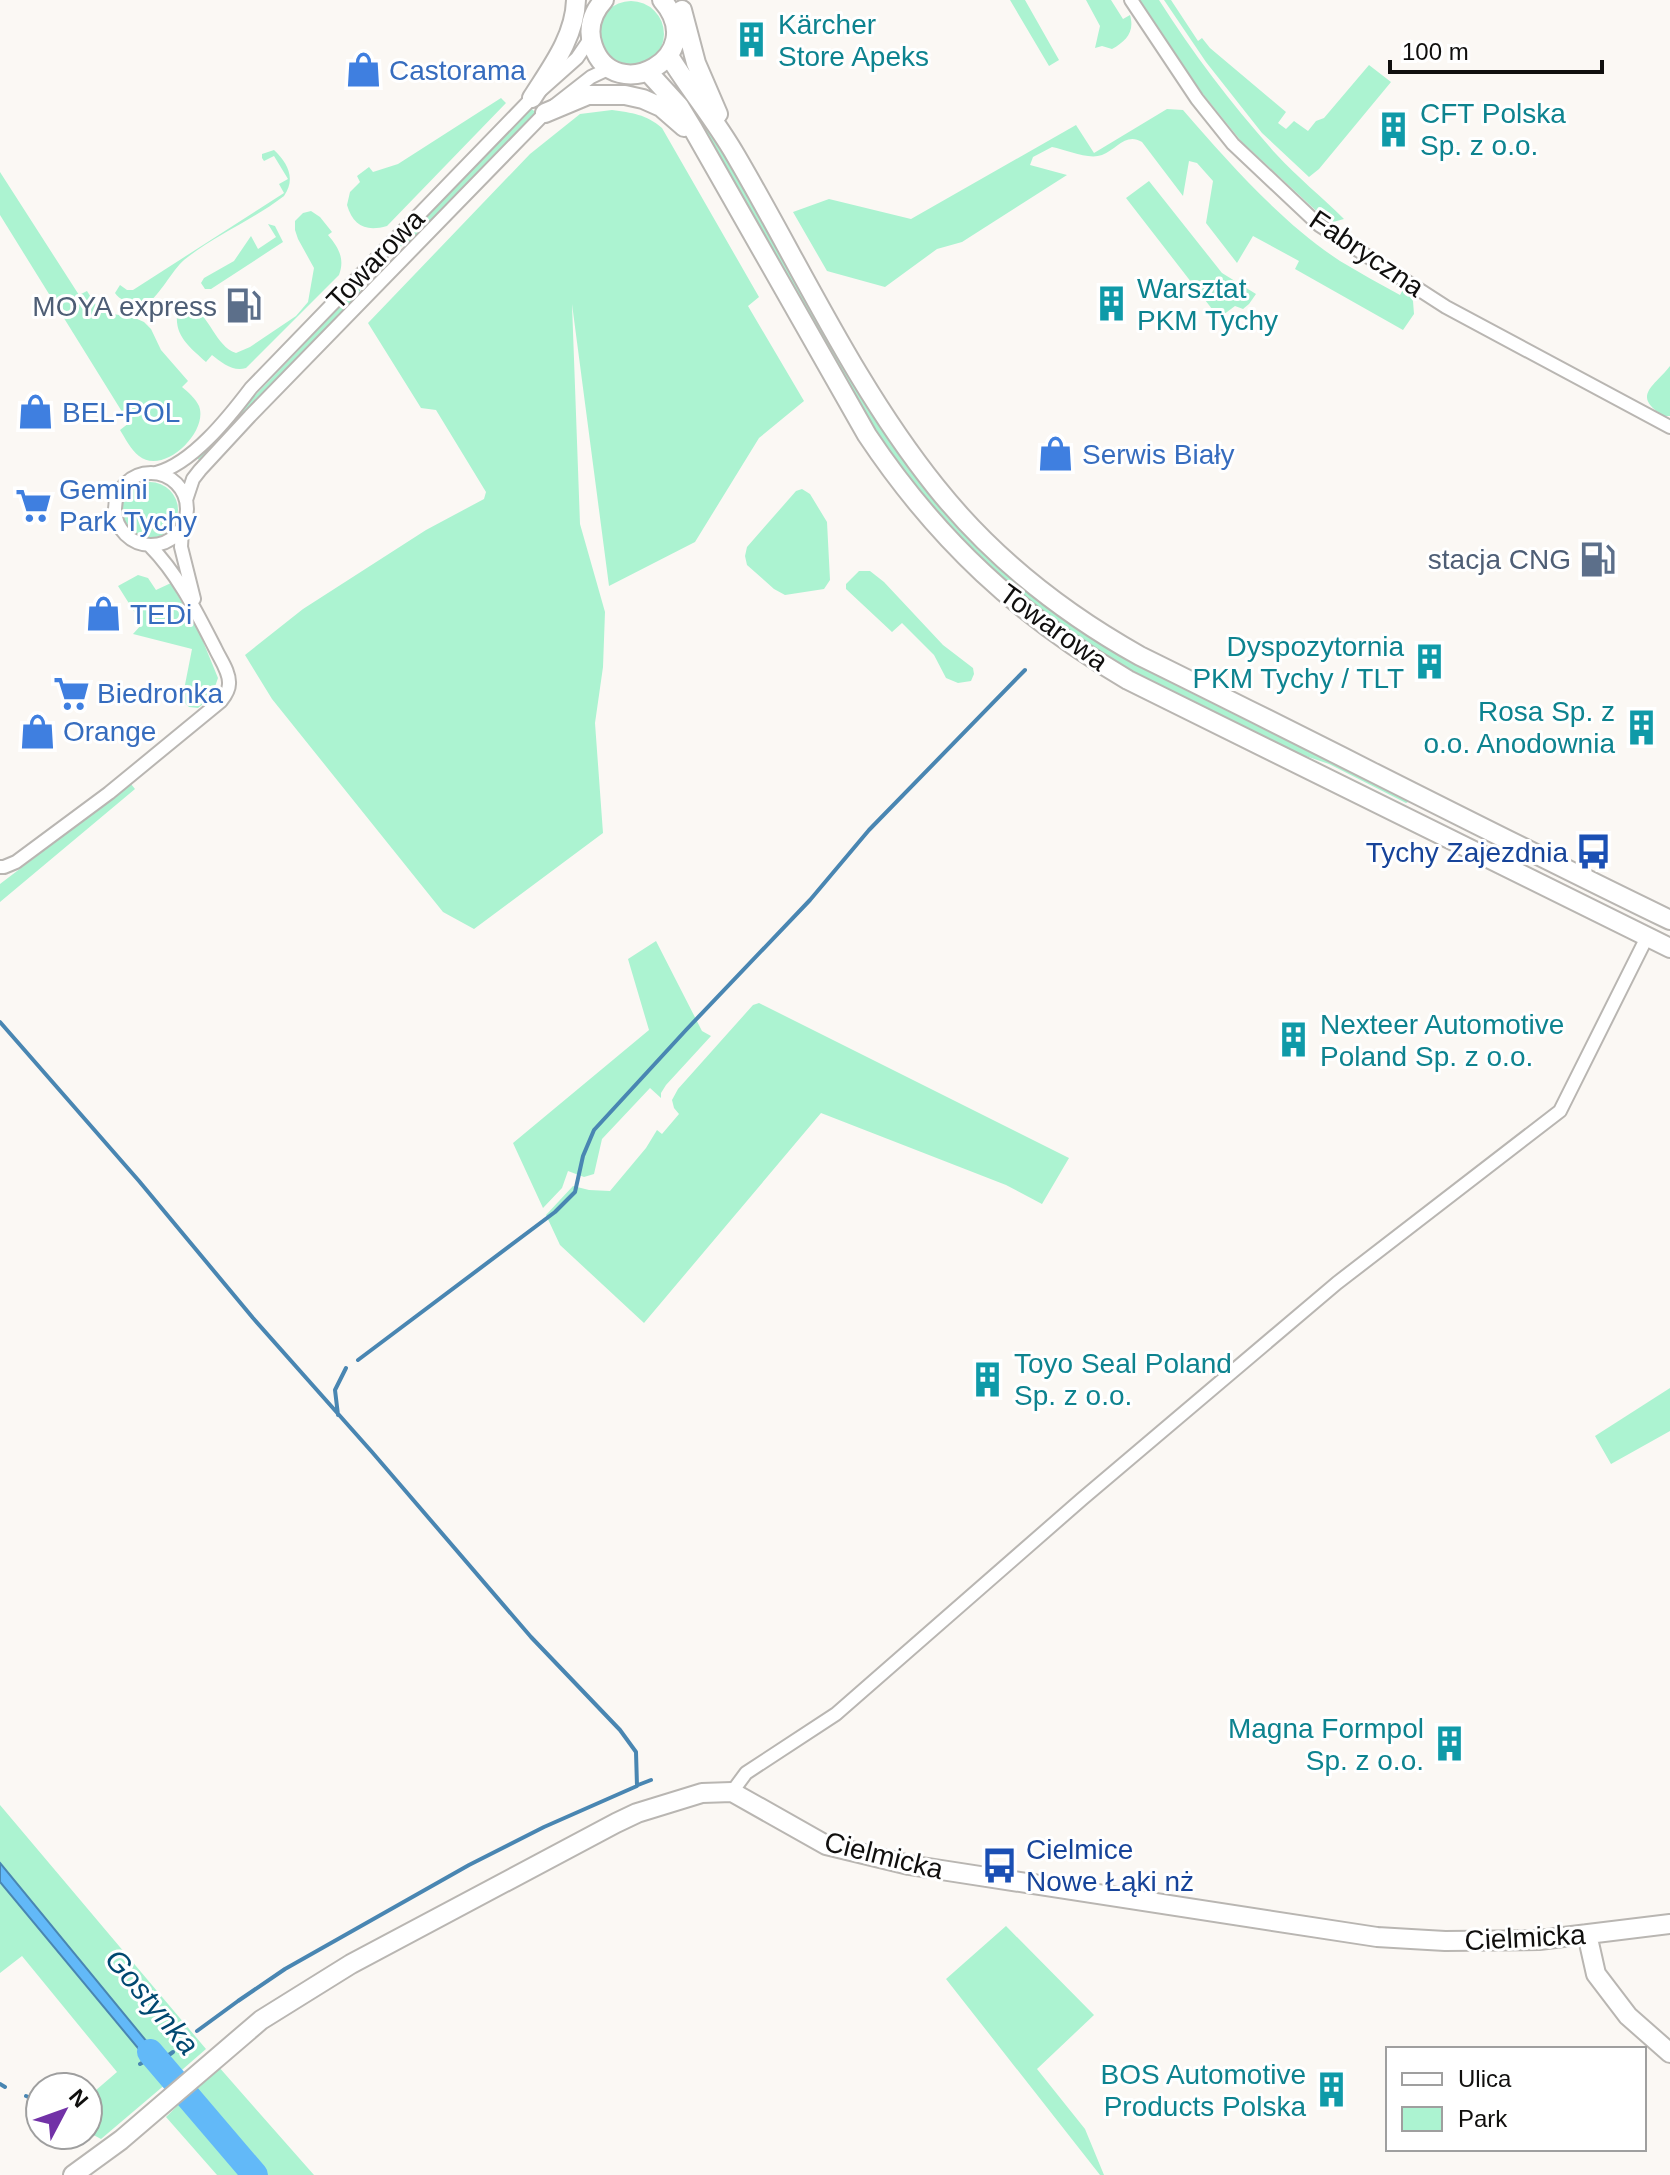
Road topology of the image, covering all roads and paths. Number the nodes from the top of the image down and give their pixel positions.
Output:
1 (576, 0) edge
2 (662, 0) edge
3 (676, 0) edge
4 (1131, 0) edge
5 (602, 1) edge
6 (590, 39) junction
7 (669, 56) junction
8 (610, 68) junction
9 (648, 72) junction
10 (532, 98) junction
11 (545, 113) junction
12 (704, 150) junction
13 (735, 153) junction
14 (1670, 427) edge
15 (156, 473) junction
16 (186, 500) junction
17 (182, 530) junction
18 (150, 546) junction
19 (198, 613) junction
20 (1440, 807) junction
21 (1429, 828) junction
22 (0, 867) edge
23 (1670, 920) edge
24 (1647, 937) junction
25 (1670, 948) edge
26 (732, 1792) junction
27 (1670, 1924) edge
28 (1587, 1934) junction
29 (1670, 2053) edge
30 (73, 2175) edge

1 - 10 street
2 - 7 street
3 - 13 street
4 - 14 street, Fabryczna
5 - 6 street
6 - 8 street
6 - 10 street, Towarowa
7 - 9 street
7 - 13 street, Towarowa
8 - 9 street
8 - 11 street, Towarowa
9 - 12 street, Towarowa
10 - 15 street, Towarowa
11 - 12 street
11 - 16 street, Towarowa
12 - 21 street, Towarowa
13 - 20 street, Towarowa
15 - 16 street
15 - 18 street
16 - 17 street
17 - 18 street
17 - 19 street
18 - 19 street
19 - 22 street
20 - 21 street
20 - 23 street, Towarowa
21 - 24 street, Towarowa
24 - 25 street, Towarowa
24 - 26 street
26 - 28 street, Cielmicka
26 - 30 street
27 - 28 street, Cielmicka
28 - 29 street

